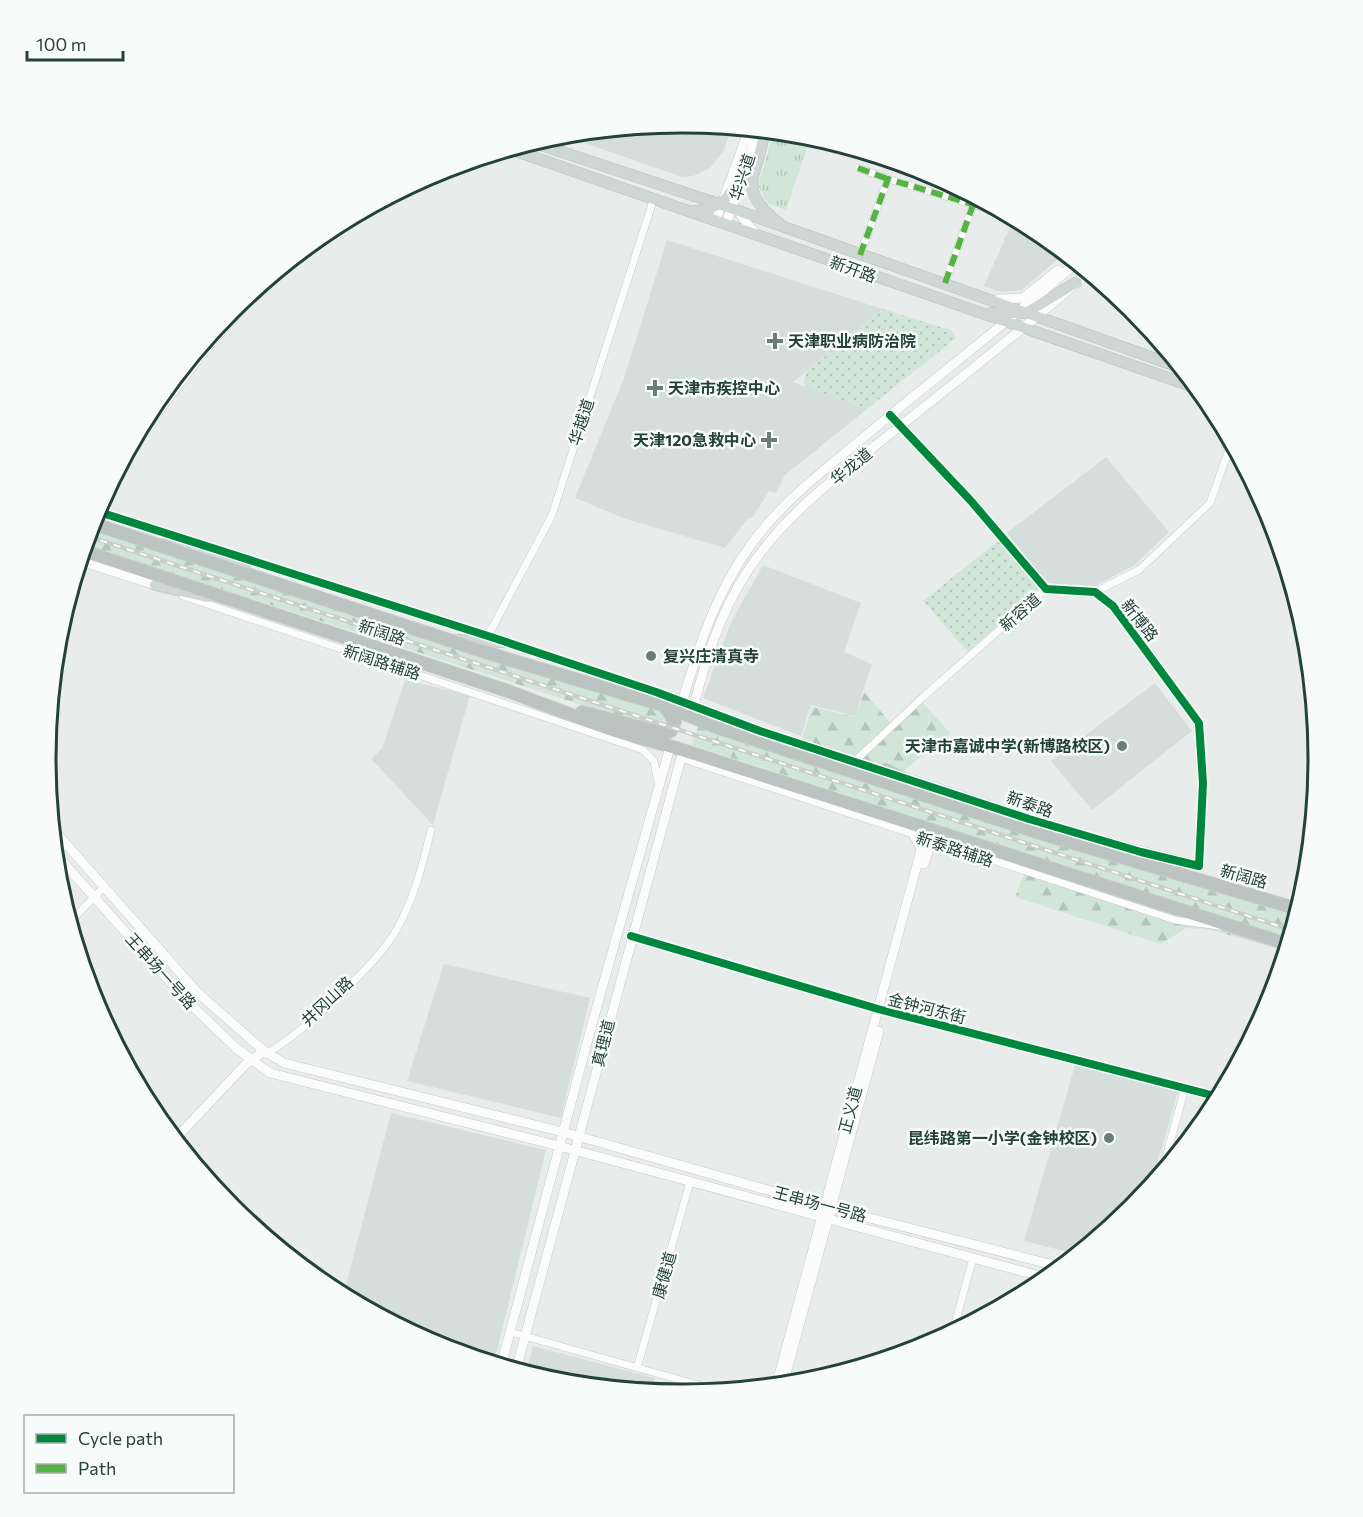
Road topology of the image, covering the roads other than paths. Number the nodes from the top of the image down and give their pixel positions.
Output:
1 (746, 136) edge
2 (754, 137) edge
3 (762, 138) edge
4 (549, 147) edge
5 (522, 153) edge
6 (858, 168) dead end
7 (738, 174) junction
8 (888, 179) junction
9 (654, 198) junction
10 (728, 204) junction
11 (973, 205) joint
12 (690, 211) junction
13 (721, 222) junction
14 (789, 229) junction
15 (756, 234) junction
16 (861, 255) junction
17 (1065, 264) edge
18 (1070, 268) edge
19 (1082, 278) edge
20 (1077, 282) junction
21 (945, 283) junction
22 (979, 296) junction
23 (969, 310) junction
24 (1021, 313) junction
25 (1037, 317) junction
26 (1006, 323) junction
27 (1022, 329) junction
28 (1166, 362) edge
29 (1182, 383) edge
30 (890, 415) junction
31 (900, 427) junction
32 (1228, 453) edge
33 (105, 514) edge
34 (100, 526) edge
35 (166, 534) junction
36 (90, 554) edge
37 (87, 563) edge
38 (262, 577) junction
39 (156, 580) junction
40 (1046, 589) junction
41 (1095, 592) junction
42 (488, 636) junction
43 (452, 639) junction
44 (503, 642) junction
45 (663, 705) junction
46 (554, 707) junction
47 (687, 708) junction
48 (543, 716) junction
49 (609, 729) junction
50 (670, 747) junction
51 (681, 758) joint
52 (855, 761) junction
53 (886, 770) junction
54 (658, 788) junction
55 (1012, 824) junction
56 (430, 829) dead end
57 (915, 837) junction
58 (61, 838) edge
59 (941, 845) junction
60 (65, 865) edge
61 (1199, 866) joint
62 (104, 887) junction
63 (94, 897) junction
64 (1289, 906) edge
65 (76, 916) edge
66 (1233, 926) junction
67 (631, 936) junction
68 (1280, 942) edge
69 (881, 1010) junction
70 (245, 1035) dead end
71 (266, 1052) junction
72 (252, 1061) junction
73 (1185, 1088) junction
74 (1209, 1094) edge
75 (563, 1132) junction
76 (181, 1135) edge
77 (580, 1137) junction
78 (603, 1139) dead end
79 (559, 1146) junction
80 (576, 1150) junction
81 (1167, 1153) edge
82 (598, 1155) dead end
83 (690, 1182) junction
84 (797, 1194) dead end
85 (794, 1207) dead end
86 (828, 1207) junction
87 (825, 1218) junction
88 (973, 1258) junction
89 (1050, 1264) edge
90 (1035, 1275) edge
91 (956, 1321) edge
92 (510, 1332) junction
93 (525, 1337) junction
94 (503, 1358) edge
95 (518, 1363) edge
96 (637, 1368) junction
97 (785, 1375) edge
98 (779, 1376) edge
99 (694, 1384) edge

1 - 7 main road, 华兴道
2 - 7 main road, 华兴道
3 - 14 main road
4 - 10 main road, 新开路
5 - 9 main road, 新开路
6 - 8 street
7 - 10 main road
8 - 11 street
8 - 16 street
9 - 12 main road, 新开路
9 - 42 street, 华越道
10 - 12 main road
10 - 13 main road, 华兴道
10 - 14 main road, 新开路
10 - 15 main road
11 - 21 street
12 - 13 main road, 新开路
13 - 15 main road, 新开路
14 - 16 main road, 新开路
15 - 23 main road, 新开路
16 - 21 main road, 新开路
17 - 22 main road
18 - 24 main road
19 - 20 main road, 华龙道
20 - 24 main road
20 - 25 main road, 华龙道
21 - 22 main road, 新开路
22 - 24 main road, 新开路
23 - 24 main road
23 - 26 main road, 新开路
24 - 25 main road, 新开路
24 - 26 main road
25 - 27 main road, 华龙道
25 - 28 main road, 新开路
26 - 27 main road, 新开路
26 - 30 main road
27 - 29 main road, 新开路
27 - 31 main road, 华龙道
30 - 31 street
30 - 47 main road
31 - 40 street
31 - 47 main road, 华龙道
32 - 41 street
33 - 35 street
34 - 38 highway
35 - 38 main road
35 - 42 street
36 - 39 highway, 新阔路
37 - 39 main road, 新阔路辅路
38 - 43 highway
39 - 46 highway, 新阔路
39 - 48 street, 新阔路辅路
40 - 41 street
40 - 52 street, 新容道
41 - 61 street, 新博路
42 - 44 street
43 - 44 main road
43 - 45 highway
44 - 47 street
45 - 46 highway
45 - 47 highway
46 - 49 highway, 新阔路
47 - 52 street
47 - 55 highway
48 - 49 street
48 - 54 street, 新阔路辅路
49 - 50 highway, 新阔路
50 - 54 main road, 真理道
50 - 66 highway, 新阔路
51 - 57 street, 新泰路辅路
51 - 67 main road, 真理道
52 - 53 main road, 新泰路
53 - 55 highway
53 - 61 main road, 新泰路
54 - 75 main road, 真理道
55 - 64 highway, 新阔路
56 - 71 street, 井冈山路
57 - 59 street, 新泰路辅路
57 - 69 main road, 正义道
58 - 62 main road, 王串场一号路
59 - 66 street, 新泰路辅路
59 - 69 main road, 正义道
60 - 63 main road, 王串场一号路
62 - 63 street
62 - 71 main road, 王串场一号路
63 - 65 street
63 - 72 main road, 王串场一号路
66 - 68 highway
67 - 69 street, 金钟河东街
67 - 77 main road, 真理道
69 - 73 street, 金钟河东街
69 - 86 main road, 正义道
70 - 71 main road, 王串场一号路
71 - 72 main road, 井冈山路
71 - 75 main road, 王串场一号路
72 - 76 main road, 井冈山路
72 - 79 main road, 王串场一号路
73 - 74 street, 金钟河东街
73 - 81 street
75 - 77 main road, 王串场一号路
75 - 79 main road, 真理道
77 - 78 main road, 王串场一号路
77 - 80 main road, 真理道
77 - 86 main road, 王串场一号路
79 - 80 main road, 王串场一号路
79 - 92 main road, 真理道
80 - 82 main road, 王串场一号路
80 - 83 main road, 王串场一号路
80 - 93 main road, 真理道
83 - 87 main road, 王串场一号路
83 - 96 street, 康健道
84 - 87 main road
85 - 87 main road
86 - 87 main road, 正义道
86 - 89 main road, 王串场一号路
87 - 88 main road, 王串场一号路
87 - 97 main road, 正义道
87 - 98 main road, 正义道
88 - 90 main road, 王串场一号路
88 - 91 street
92 - 93 street
92 - 94 main road, 真理道
93 - 95 main road, 真理道
93 - 96 street
96 - 99 street

